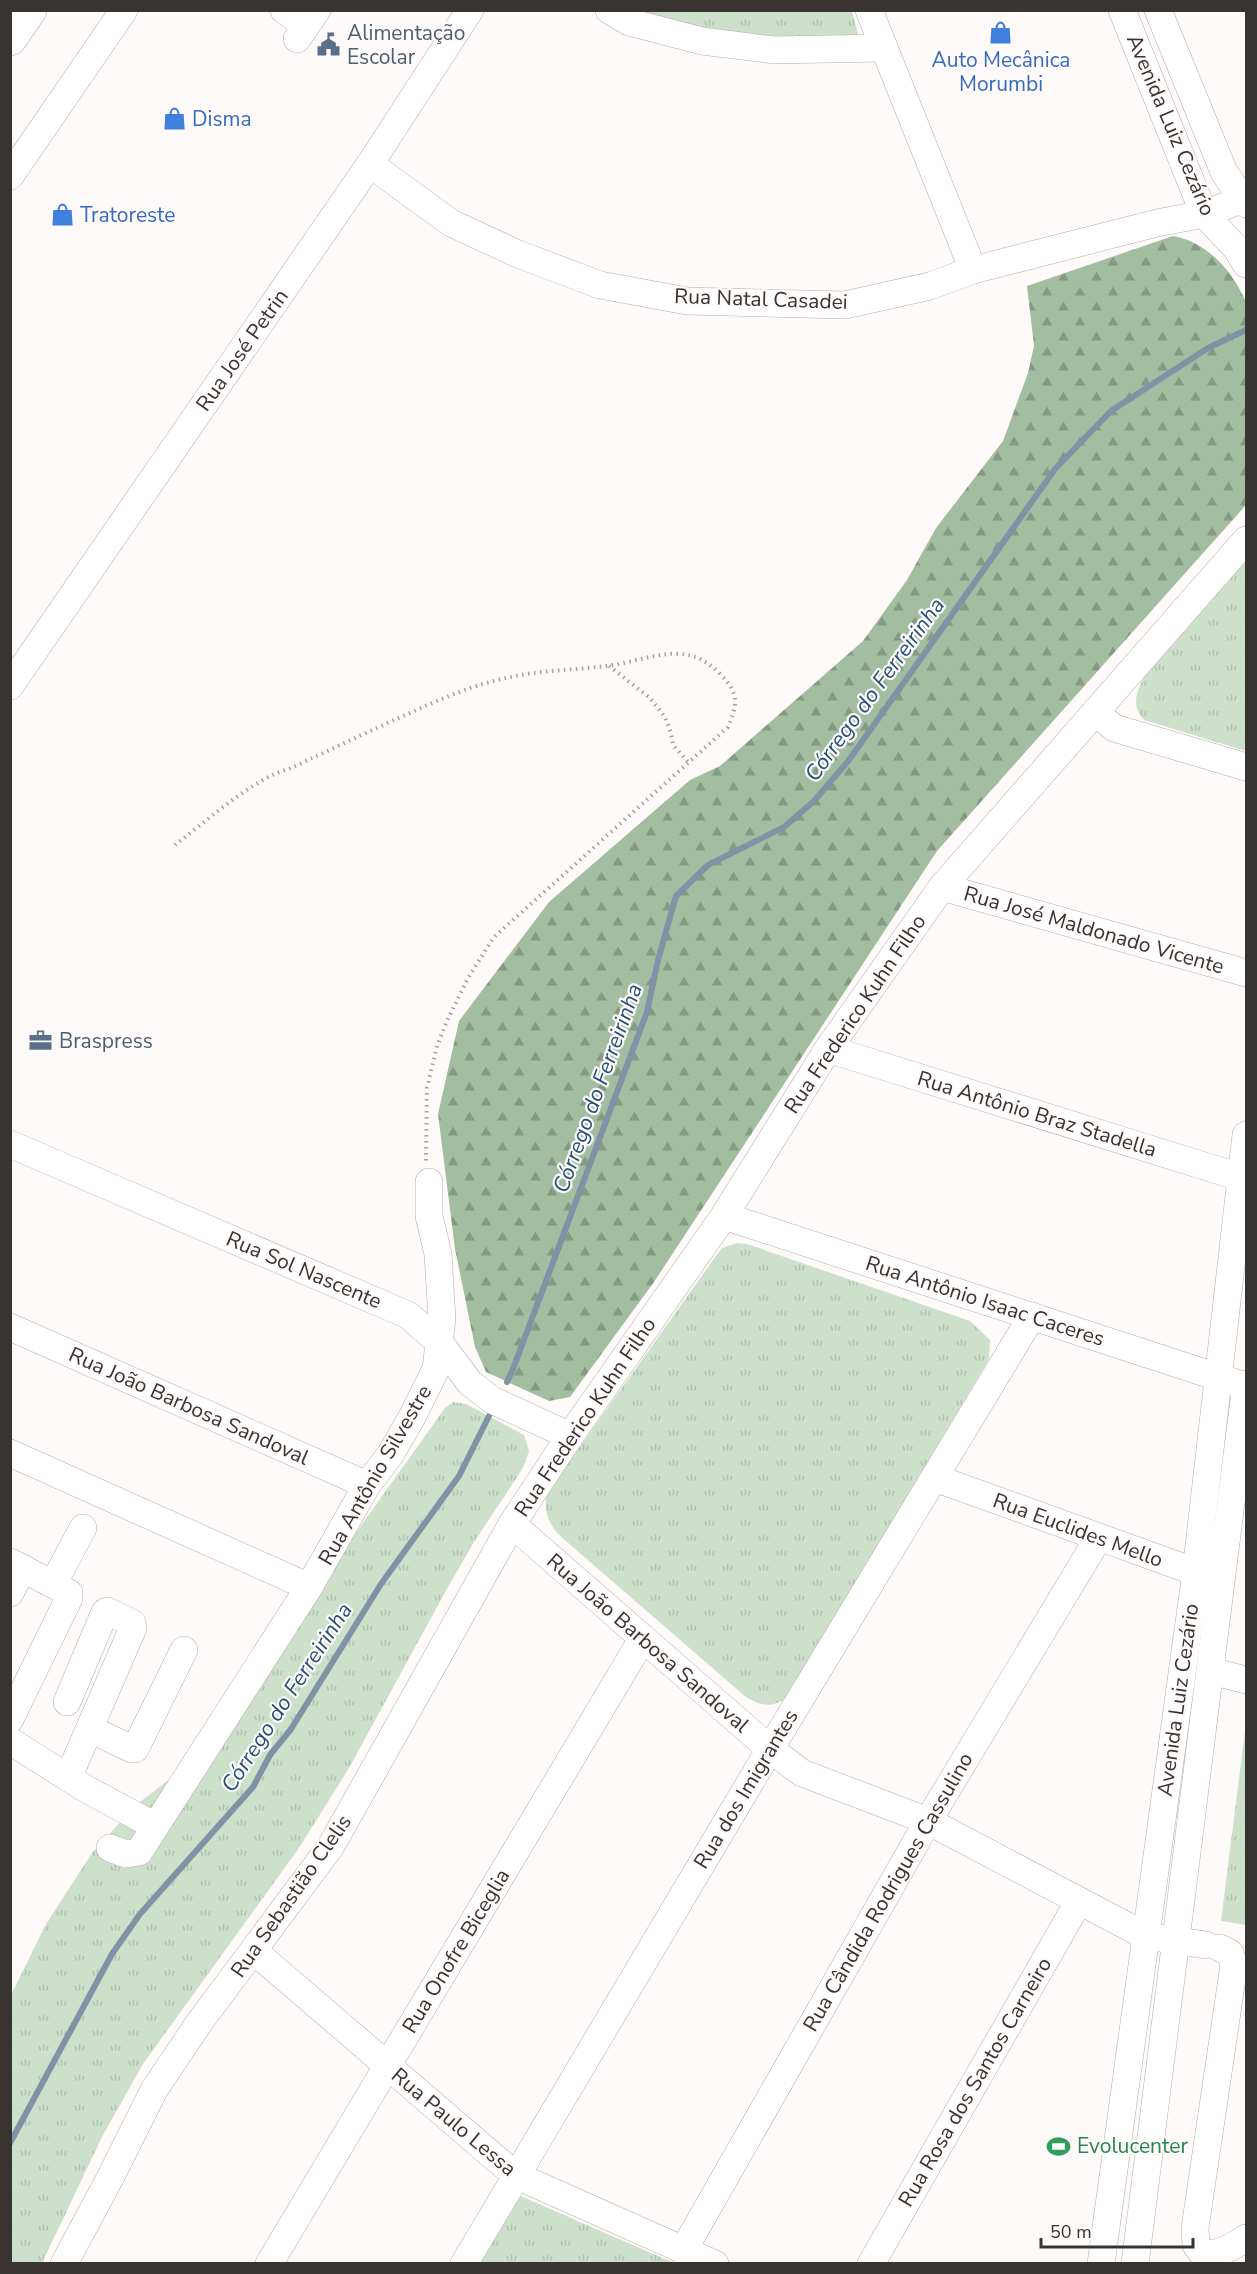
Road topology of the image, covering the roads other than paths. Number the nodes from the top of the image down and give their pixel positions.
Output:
1 (30, 10) edge
2 (124, 10) edge
3 (284, 10) edge
4 (470, 10) edge
5 (609, 10) edge
6 (868, 10) edge
7 (1122, 10) edge
8 (1158, 10) edge
9 (307, 25) edge
10 (10, 39) edge
11 (884, 48) junction
12 (370, 164) junction
13 (10, 176) edge
14 (1245, 200) edge
15 (1204, 214) junction
16 (1246, 264) edge
17 (973, 270) junction
18 (1246, 540) edge
19 (10, 686) edge
20 (1095, 712) junction
21 (1246, 767) edge
22 (942, 887) junction
23 (1246, 973) edge
24 (828, 1049) junction
25 (1246, 1135) edge
26 (10, 1144) edge
27 (1244, 1179) edge
28 (429, 1182) road end
29 (724, 1216) junction
30 (1032, 1316) junction
31 (10, 1327) edge
32 (440, 1343) junction
33 (1219, 1378) junction
34 (1246, 1385) edge
35 (570, 1436) junction
36 (10, 1453) edge
37 (935, 1478) junction
38 (367, 1485) junction
39 (512, 1524) junction
40 (83, 1528) dead end
41 (1099, 1537) junction
42 (17, 1565) edge
43 (1196, 1572) junction
44 (1222, 1577) junction
45 (53, 1584) junction
46 (309, 1587) junction
47 (10, 1593) edge
48 (643, 1638) junction
49 (184, 1650) dead end
50 (1211, 1671) junction
51 (1246, 1680) edge
52 (68, 1702) dead end
53 (10, 1719) edge
54 (90, 1729) junction
55 (10, 1742) edge
56 (770, 1749) junction
57 (68, 1778) junction
58 (928, 1821) junction
59 (155, 1826) junction
60 (111, 1848) dead end
61 (1079, 1900) junction
62 (1146, 1936) junction
63 (1176, 1940) junction
64 (254, 1951) junction
65 (388, 2066) junction
66 (515, 2175) junction
67 (1246, 2238) edge
68 (683, 2250) junction
69 (64, 2264) edge
70 (269, 2264) edge
71 (464, 2264) edge
72 (715, 2264) edge
73 (871, 2264) edge
74 (1101, 2264) edge
75 (1135, 2264) edge

1 - 10 highway
2 - 13 street
3 - 9 street
4 - 12 street, Rua José Petrin
5 - 11 street
6 - 11 street
7 - 15 street, Avenida Luiz Cezário
8 - 14 street, Avenida Luiz Cezário
11 - 17 street
12 - 17 street, Rua Natal Casadei
12 - 19 street, Rua José Petrin
14 - 15 street, Rua Natal Casadei
15 - 16 street, Avenida Luiz Cezário
15 - 17 street, Rua Natal Casadei
18 - 20 street, Rua Frederico Kuhn Filho
20 - 21 street
20 - 22 street, Rua Frederico Kuhn Filho
22 - 23 street, Rua José Maldonado Vicente
22 - 24 street, Rua Frederico Kuhn Filho
24 - 27 street, Rua Antônio Braz Stadella
24 - 29 street, Rua Frederico Kuhn Filho
25 - 27 street, Avenida Luiz Cezário
26 - 32 street, Rua Sol Nascente
27 - 33 street, Avenida Luiz Cezário
28 - 32 street, Rua Antônio Silvestre
29 - 30 street, Rua Antônio Isaac Caceres
29 - 35 street, Rua Frederico Kuhn Filho
30 - 33 street, Rua Antônio Isaac Caceres
30 - 37 street, Rua dos Imigrantes
31 - 38 street, Rua João Barbosa Sandoval
32 - 35 street, Rua Sol Nascente
32 - 38 street, Rua Antônio Silvestre
33 - 34 street, Rua Antônio Isaac Caceres
33 - 43 street, Avenida Luiz Cezário
34 - 44 street, Avenida Luiz Cezário
35 - 39 street, Rua Frederico Kuhn Filho
36 - 46 street
37 - 41 street, Rua Euclides Mello
37 - 56 street, Rua dos Imigrantes
38 - 46 street, Rua Antônio Silvestre
39 - 48 street, Rua João Barbosa Sandoval
39 - 64 street, Rua Sebastião Clelis
40 - 45 street
41 - 43 street, Rua Euclides Mello
41 - 58 street, Rua Cândida Rodrigues Cassulino
42 - 45 street
42 - 47 street
43 - 44 street, Rua Euclides Mello
43 - 62 street, Avenida Luiz Cezário
44 - 50 street, Avenida Luiz Cezário
45 - 53 street
46 - 59 street, Rua Antônio Silvestre
48 - 56 street, Rua João Barbosa Sandoval
48 - 65 street, Rua Onofre Biceglia
49 - 54 street
50 - 51 street
50 - 63 street, Avenida Luiz Cezário
52 - 54 street
54 - 57 street
55 - 57 street
56 - 58 street, Rua João Barbosa Sandoval
56 - 66 street, Rua dos Imigrantes
57 - 59 street
58 - 61 street, Rua João Barbosa Sandoval
58 - 68 street, Rua Cândida Rodrigues Cassulino
59 - 60 street, Rua Antônio Silvestre
61 - 62 street, Rua João Barbosa Sandoval
61 - 73 street, Rua Rosa dos Santos Carneiro
62 - 63 street, Rua João Barbosa Sandoval
62 - 74 street, Avenida Luiz Cezário
63 - 67 street, Rua João Barbosa Sandoval
63 - 75 street, Avenida Luiz Cezário
64 - 65 street, Rua Paulo Lessa
64 - 69 street, Rua Sebastião Clelis
65 - 66 street, Rua Paulo Lessa
65 - 70 street, Rua Onofre Biceglia
66 - 68 street, Rua Paulo Lessa
66 - 71 street, Rua dos Imigrantes
68 - 72 street, Rua Paulo Lessa

